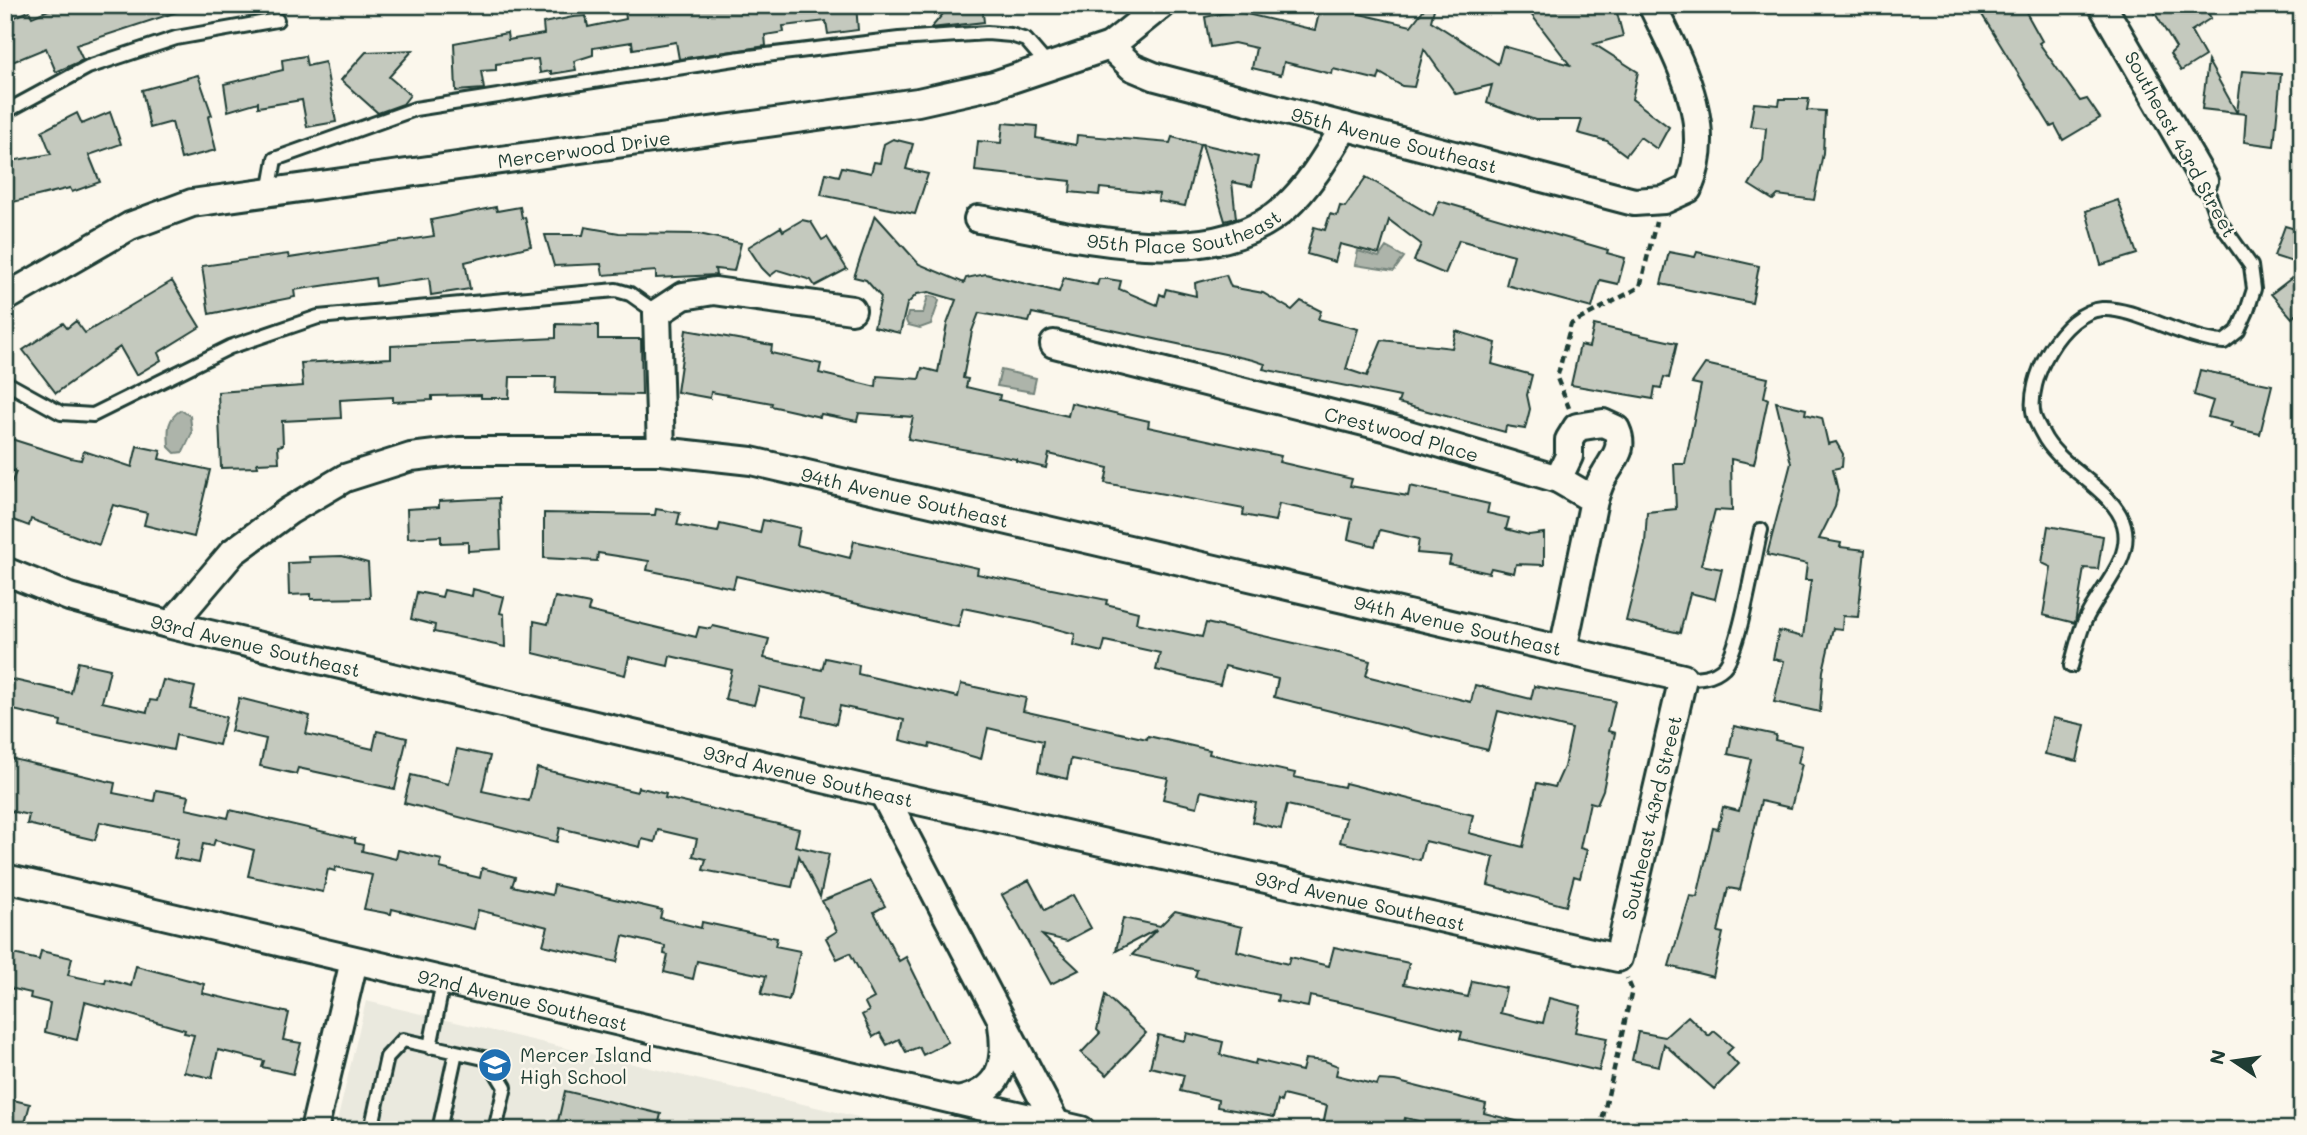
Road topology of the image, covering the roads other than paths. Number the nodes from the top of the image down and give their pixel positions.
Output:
1 (1161, 5) edge
2 (1652, 5) edge
3 (2102, 5) edge
4 (277, 20) dead end
5 (1110, 46) junction
6 (1051, 68) junction
7 (5, 112) edge
8 (1345, 126) junction
9 (2204, 181) joint
10 (270, 193) junction
11 (978, 219) dead end
12 (5, 298) edge
13 (852, 310) dead end
14 (657, 313) junction
15 (1054, 344) dead end
16 (5, 382) edge
17 (661, 451) junction
18 (1558, 479) junction
19 (1594, 500) junction
20 (1761, 530) dead end
21 (5, 571) edge
22 (171, 625) junction
23 (1563, 650) junction
24 (2071, 666) dead end
25 (1683, 678) junction
26 (883, 793) junction
27 (5, 878) edge
28 (1618, 958) joint
29 (354, 961) junction
30 (443, 982) junction
31 (1002, 1020) junction
32 (430, 1047) junction
33 (456, 1052) junction
34 (958, 1101) junction
35 (1064, 1128) edge
36 (314, 1130) edge
37 (371, 1130) edge
38 (439, 1130) edge
39 (495, 1130) edge

1 - 5 street, Mercerwood Drive
2 - 8 street, 95th Avenue Southeast
3 - 9 street, Southeast 43rd Street
4 - 7 lane
5 - 6 street, Mercerwood Drive
5 - 8 street, 95th Avenue Southeast
6 - 10 street, Mercerwood Drive
6 - 10 lane
8 - 11 street, 95th Place Southeast
9 - 24 lane, Southeast 43rd Street
10 - 12 street, Mercerwood Drive
13 - 14 street
14 - 16 lane
14 - 17 street
15 - 18 street, Crestwood Place
17 - 22 street, 94th Avenue Southeast
17 - 23 street, 94th Avenue Southeast
18 - 19 street, Crestwood Place
18 - 19 street
19 - 23 street
20 - 25 lane
21 - 22 street, 93rd Avenue Southeast
22 - 26 street, 93rd Avenue Southeast
23 - 25 street, 94th Avenue Southeast
25 - 28 street, Southeast 43rd Street
26 - 28 street, 93rd Avenue Southeast
26 - 31 street
27 - 29 street, 92nd Avenue Southeast
29 - 30 street, 92nd Avenue Southeast
29 - 36 street
30 - 32 lane
30 - 34 street, 92nd Avenue Southeast
31 - 34 street
31 - 35 street
32 - 33 lane
32 - 37 lane
33 - 38 lane
33 - 39 lane
34 - 35 street, 92nd Avenue Southeast

